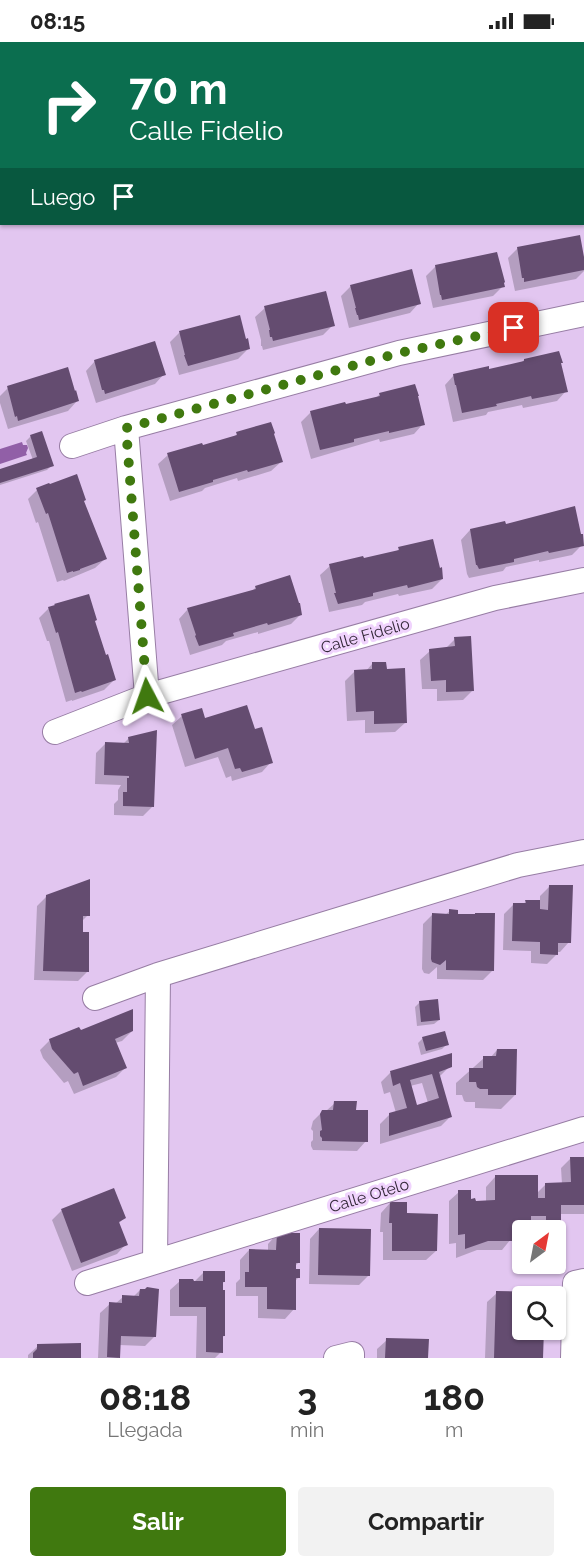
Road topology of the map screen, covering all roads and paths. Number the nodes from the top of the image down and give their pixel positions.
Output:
1 (584, 314) edge
2 (126, 428) junction
3 (72, 446) dead end
4 (584, 580) edge
5 (147, 696) junction
6 (56, 732) dead end
7 (584, 852) edge
8 (158, 975) junction
9 (95, 998) dead end
10 (584, 1129) edge
11 (155, 1262) junction
12 (584, 1281) edge
13 (87, 1283) dead end
14 (336, 1358) edge
15 (352, 1358) edge
16 (573, 1358) edge

1 - 2 street
2 - 3 street
2 - 5 street
4 - 5 street, Calle Fidelio
5 - 6 street, Calle Fidelio
7 - 8 street
8 - 9 street
8 - 11 street
10 - 11 street, Calle Otelo
11 - 13 street, Calle Otelo
12 - 16 street
14 - 15 street

